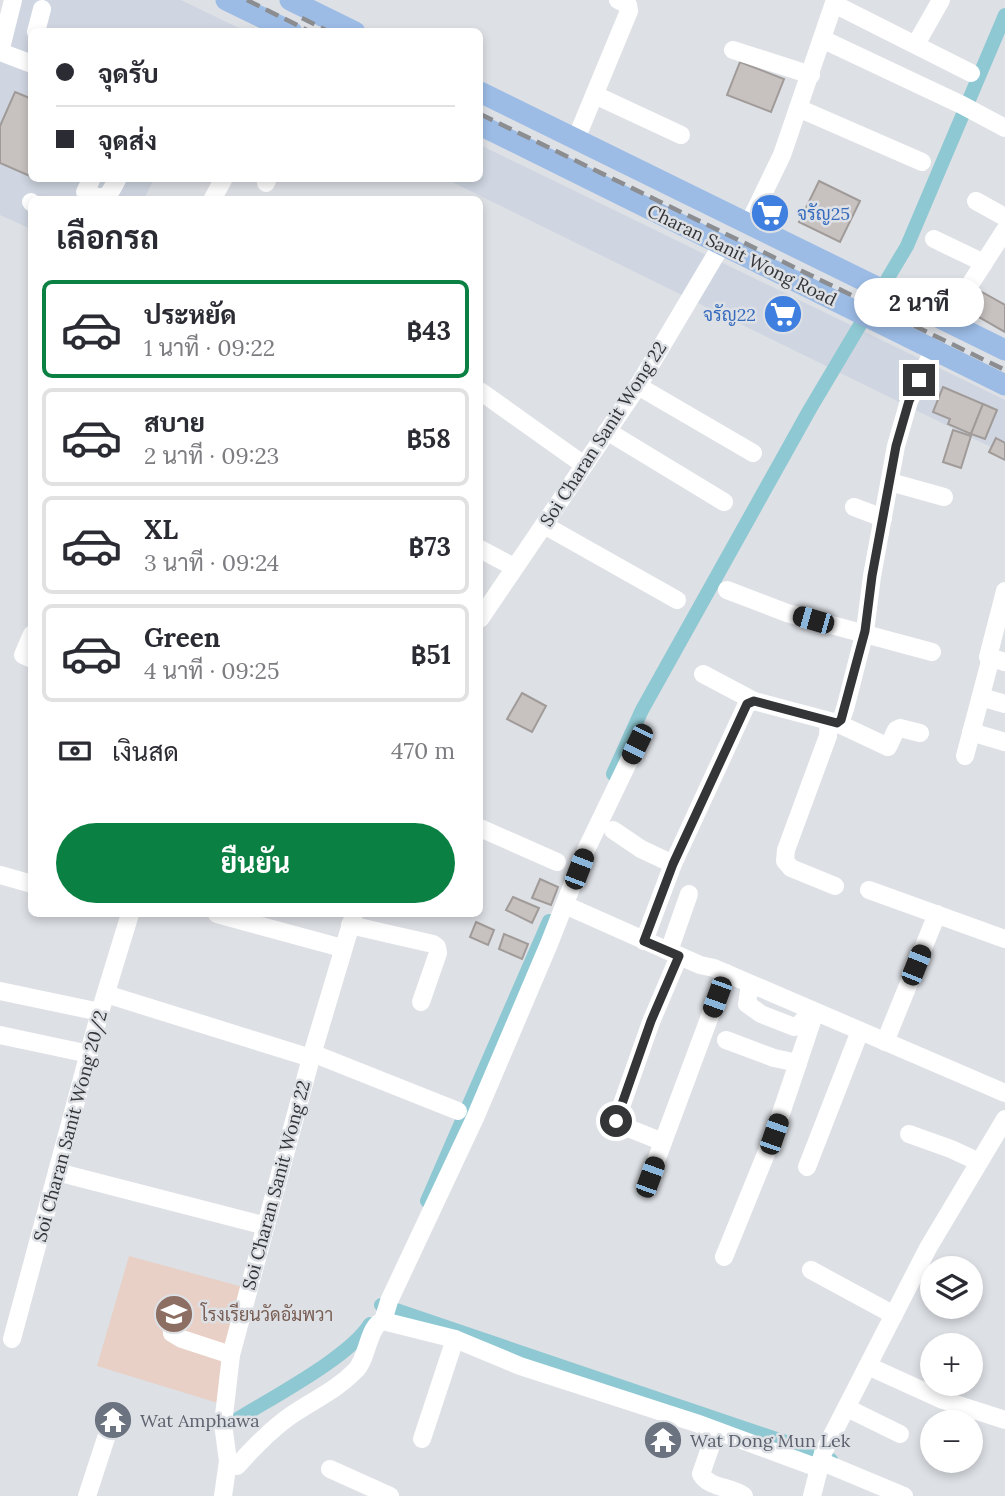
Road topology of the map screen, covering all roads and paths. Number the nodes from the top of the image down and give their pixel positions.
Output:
1 (13, 0) edge
2 (226, 0) edge
3 (290, 0) edge
4 (941, 0) edge
5 (834, 2) edge
6 (623, 3) edge
7 (42, 9) dead end
8 (261, 16) edge
9 (37, 28) edge
10 (284, 28) edge
11 (347, 28) edge
12 (822, 39) junction
13 (916, 44) junction
14 (733, 50) dead end
15 (0, 52) edge
16 (28, 58) edge
17 (971, 73) dead end
18 (811, 75) junction
19 (483, 93) edge
20 (595, 95) junction
21 (798, 108) junction
22 (483, 126) edge
23 (1005, 128) edge
24 (681, 135) dead end
25 (576, 139) junction
26 (922, 162) dead end
27 (976, 201) dead end
28 (1005, 217) edge
29 (749, 223) junction
30 (1005, 230) edge
31 (934, 239) dead end
32 (722, 246) junction
33 (984, 263) junction
34 (946, 322) junction
35 (934, 349) junction
36 (1005, 351) edge
37 (1005, 385) edge
38 (638, 386) junction
39 (483, 400) edge
40 (607, 431) junction
41 (753, 453) dead end
42 (584, 465) junction
43 (890, 482) junction
44 (944, 496) dead end
45 (724, 502) dead end
46 (854, 507) dead end
47 (883, 518) junction
48 (544, 525) junction
49 (483, 551) edge
50 (514, 567) junction
51 (727, 590) dead end
52 (1005, 591) edge
53 (677, 600) dead end
54 (483, 614) edge
55 (864, 635) junction
56 (28, 643) edge
57 (932, 652) dead end
58 (28, 657) edge
59 (997, 663) edge
60 (703, 674) dead end
61 (981, 696) junction
62 (754, 701) junction
63 (1005, 704) edge
64 (833, 722) junction
65 (971, 732) junction
66 (920, 733) dead end
67 (1005, 742) edge
68 (637, 744) dead end
69 (965, 756) dead end
70 (483, 829) edge
71 (613, 830) dead end
72 (557, 862) dead end
73 (673, 864) junction
74 (0, 874) edge
75 (28, 883) edge
76 (835, 886) dead end
77 (869, 890) dead end
78 (689, 894) dead end
79 (565, 905) junction
80 (937, 914) junction
81 (129, 917) edge
82 (228, 917) edge
83 (352, 919) edge
84 (1005, 939) edge
85 (644, 941) junction
86 (342, 948) junction
87 (674, 954) junction
88 (726, 973) junction
89 (0, 991) edge
90 (106, 994) junction
91 (421, 1002) dead end
92 (100, 1012) junction
93 (813, 1012) junction
94 (860, 1031) junction
95 (0, 1035) edge
96 (726, 1040) dead end
97 (885, 1042) junction
98 (89, 1054) junction
99 (312, 1055) junction
100 (798, 1063) junction
101 (1005, 1093) edge
102 (458, 1111) dead end
103 (1005, 1119) edge
104 (909, 1134) dead end
105 (663, 1142) junction
106 (979, 1162) junction
107 (807, 1167) dead end
108 (57, 1172) junction
109 (650, 1177) dead end
110 (266, 1226) junction
111 (724, 1257) dead end
112 (811, 1270) dead end
113 (177, 1306) dead end
114 (385, 1312) junction
115 (894, 1315) junction
116 (12, 1339) dead end
117 (455, 1339) junction
118 (231, 1355) junction
119 (868, 1366) junction
120 (847, 1408) junction
121 (1005, 1420) edge
122 (900, 1434) dead end
123 (106, 1438) dead end
124 (422, 1439) dead end
125 (710, 1448) dead end
126 (821, 1460) junction
127 (232, 1464) junction
128 (330, 1469) dead end
129 (87, 1496) edge
130 (223, 1496) edge
131 (390, 1496) edge
132 (744, 1496) edge
133 (811, 1496) edge
134 (904, 1496) edge

1 - 15 street
2 - 8 main road
3 - 11 main road
4 - 13 street
5 - 12 street
5 - 13 street
6 - 20 street
7 - 9 street
8 - 10 main road
12 - 18 street
12 - 23 street
13 - 17 street
14 - 18 street
15 - 16 street
18 - 21 street
19 - 25 main road, Charan Sanit Wong Road
20 - 24 street
20 - 25 street
21 - 26 street
21 - 29 street
22 - 32 main road, Charan Sanit Wong Road
25 - 29 main road, Charan Sanit Wong Road
27 - 28 street
29 - 34 main road, Charan Sanit Wong Road
30 - 33 street
31 - 33 street
32 - 35 main road, Charan Sanit Wong Road
32 - 38 street, Soi Charan Sanit Wong 22
33 - 34 street
34 - 36 main road, Charan Sanit Wong Road
35 - 37 main road, Charan Sanit Wong Road
35 - 43 street
38 - 40 street, Soi Charan Sanit Wong 22
38 - 41 street
39 - 42 street
40 - 42 street, Soi Charan Sanit Wong 22
40 - 45 street
42 - 48 street, Soi Charan Sanit Wong 22
43 - 44 street
43 - 47 street
46 - 47 street
47 - 55 street
48 - 50 street, Soi Charan Sanit Wong 22
48 - 53 street
49 - 50 street
50 - 54 street, Soi Charan Sanit Wong 22
51 - 55 street
52 - 59 street
55 - 57 street
55 - 64 street
56 - 58 street
59 - 61 street
60 - 62 street
61 - 63 street
61 - 65 street
62 - 64 street
62 - 73 street
64 - 66 street
64 - 76 street
65 - 67 street
65 - 69 street
68 - 79 street
70 - 72 street
71 - 73 street
73 - 85 street
74 - 75 street
77 - 80 street
78 - 87 street
79 - 85 street
79 - 114 street
80 - 84 street
80 - 97 street
81 - 90 street, Soi Charan Sanit Wong 20/2
82 - 86 street
83 - 86 street, Soi Charan Sanit Wong 22
83 - 91 street
85 - 87 street
86 - 99 street, Soi Charan Sanit Wong 22
87 - 88 street
87 - 105 street
88 - 93 street
88 - 105 street
89 - 92 street
90 - 92 street, Soi Charan Sanit Wong 20/2
90 - 99 street
92 - 98 street, Soi Charan Sanit Wong 20/2
93 - 94 street
93 - 100 street
94 - 97 street
94 - 107 street
95 - 98 street
96 - 100 street
97 - 101 street
98 - 108 street, Soi Charan Sanit Wong 20/2
99 - 102 street
99 - 110 street, Soi Charan Sanit Wong 22
100 - 111 street
103 - 106 street
104 - 106 street
105 - 109 street
106 - 115 street
108 - 110 street
108 - 116 street, Soi Charan Sanit Wong 20/2
110 - 118 street, Soi Charan Sanit Wong 22
112 - 115 street
113 - 118 street
114 - 117 street
114 - 127 street
115 - 119 street
117 - 124 street
117 - 126 street
118 - 127 street, Soi Charan Sanit Wong 22
119 - 120 street
119 - 121 street
120 - 122 street
120 - 126 street
123 - 129 street
125 - 132 street
126 - 133 street
126 - 134 street
127 - 130 street, Soi Charan Sanit Wong 22
128 - 131 street

